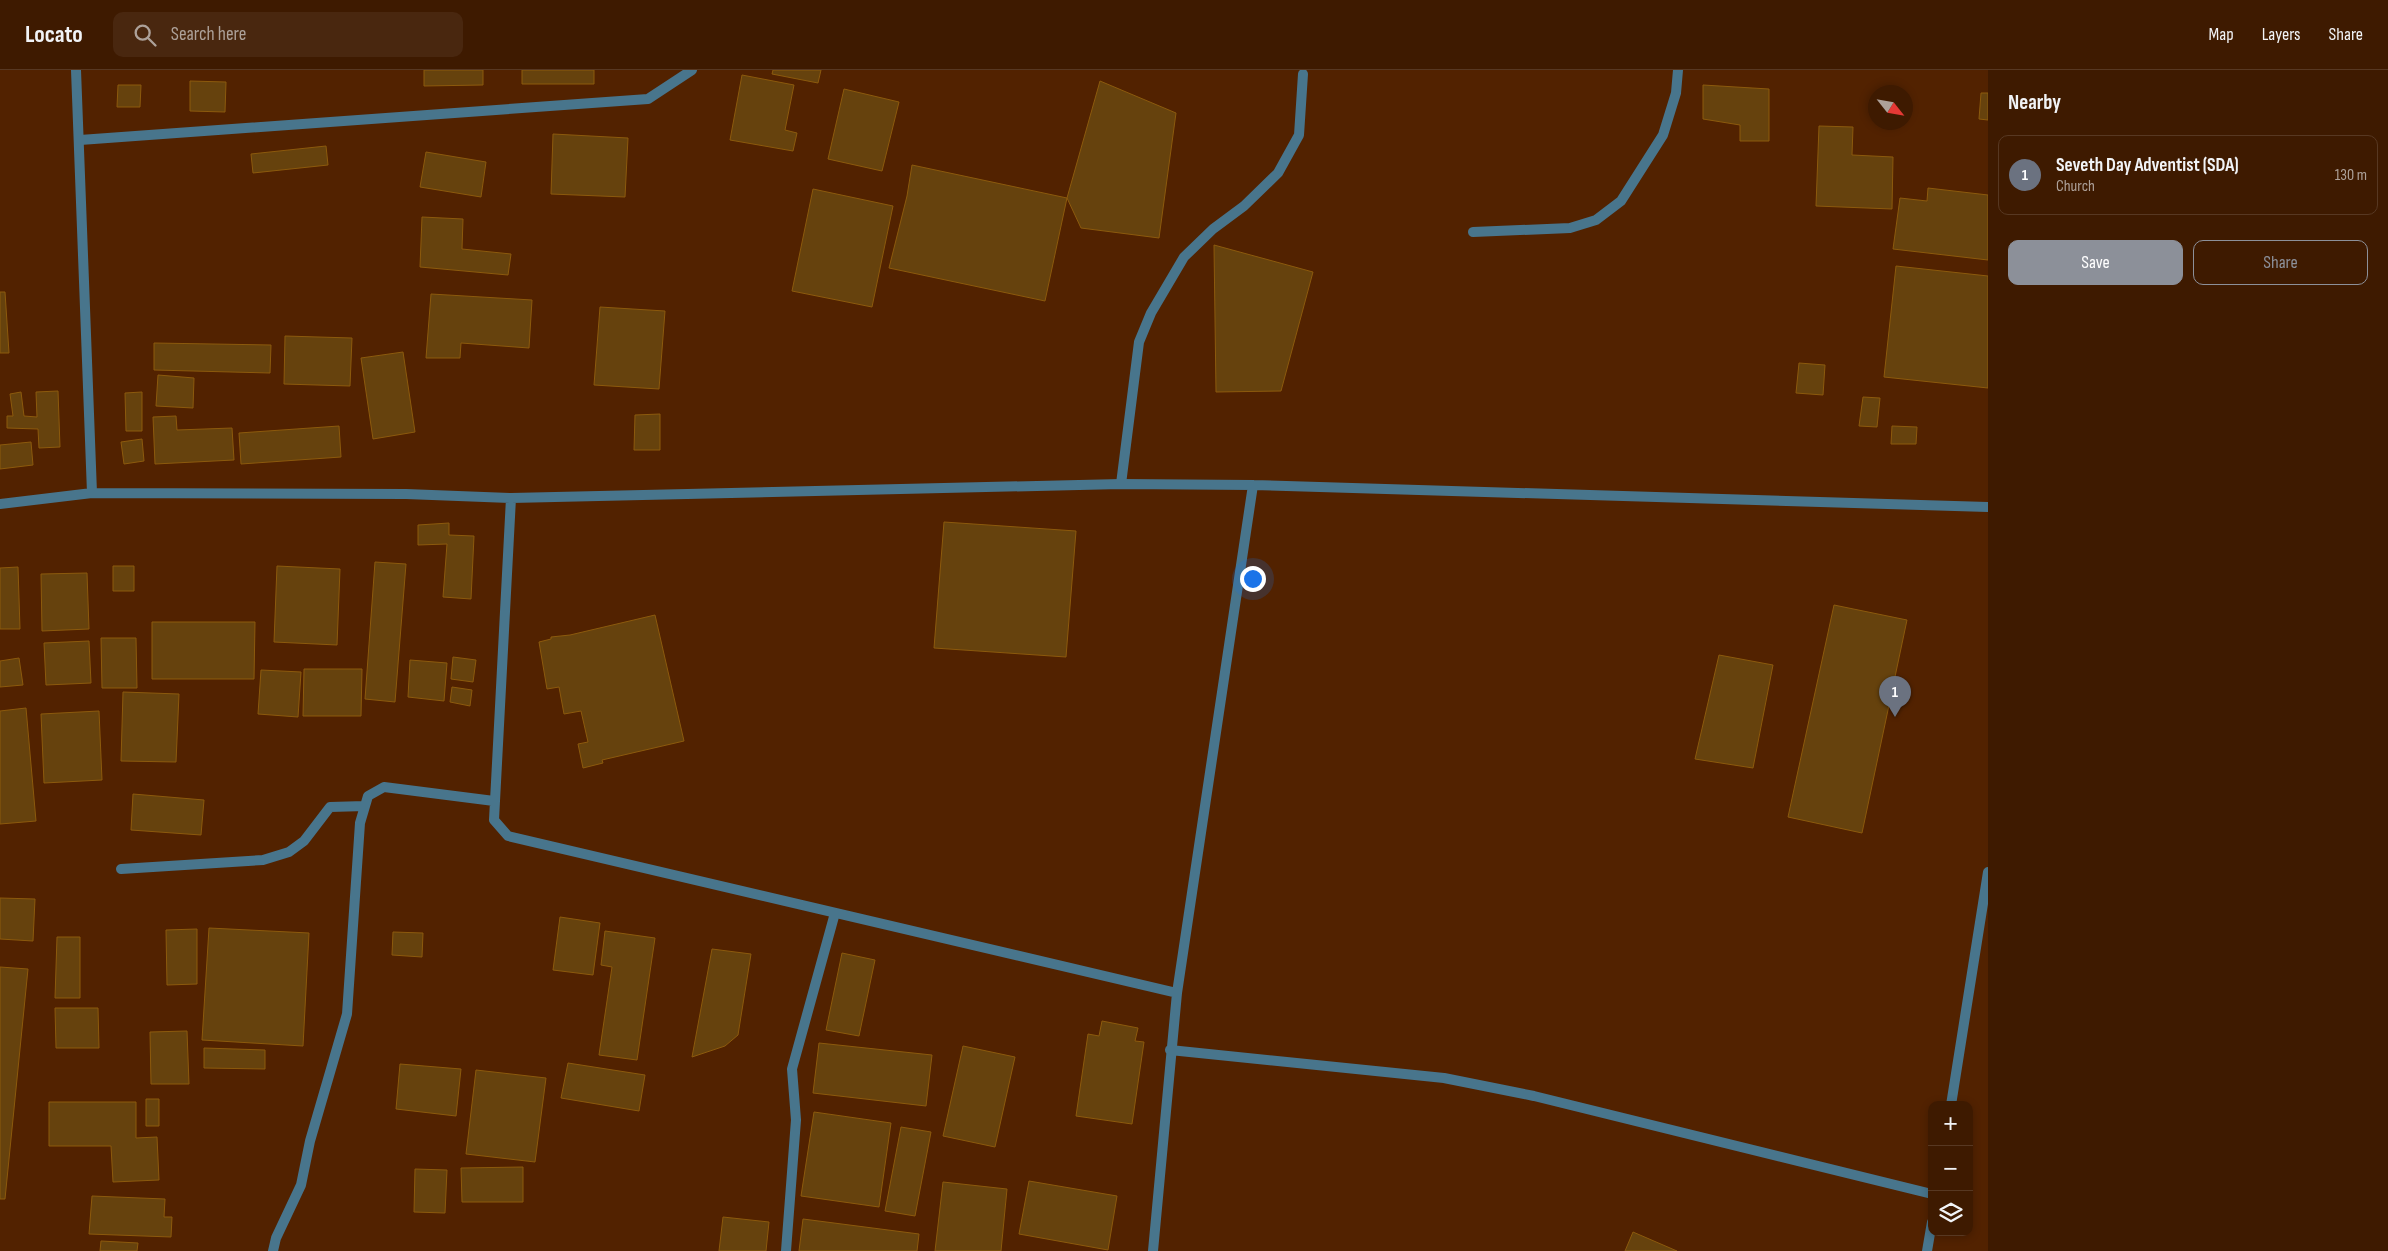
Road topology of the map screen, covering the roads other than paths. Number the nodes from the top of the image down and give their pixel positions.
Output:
1 (76, 70) edge
2 (692, 70) edge
3 (1678, 70) edge
4 (1303, 74) dead end
5 (80, 140) junction
6 (1473, 232) dead end
7 (1121, 484) junction
8 (1253, 484) junction
9 (92, 494) junction
10 (511, 498) junction
11 (0, 504) edge
12 (1988, 507) edge
13 (494, 801) junction
14 (365, 806) junction
15 (121, 869) dead end
16 (1988, 872) edge
17 (834, 912) junction
18 (1177, 993) junction
19 (1170, 1050) junction
20 (1952, 1101) edge
21 (1928, 1193) edge
22 (1930, 1236) edge
23 (273, 1251) edge
24 (786, 1251) edge
25 (1154, 1251) edge
26 (1927, 1251) edge

1 - 5 street
2 - 5 street
3 - 6 street
4 - 7 street
5 - 9 street
7 - 8 street
7 - 10 street
8 - 12 street
8 - 18 street
9 - 10 street
9 - 11 street
10 - 13 street
13 - 14 street
13 - 17 street
14 - 15 street
14 - 23 street
16 - 20 street
17 - 18 street
17 - 24 street
18 - 19 street
19 - 21 street
19 - 25 street
22 - 26 street

